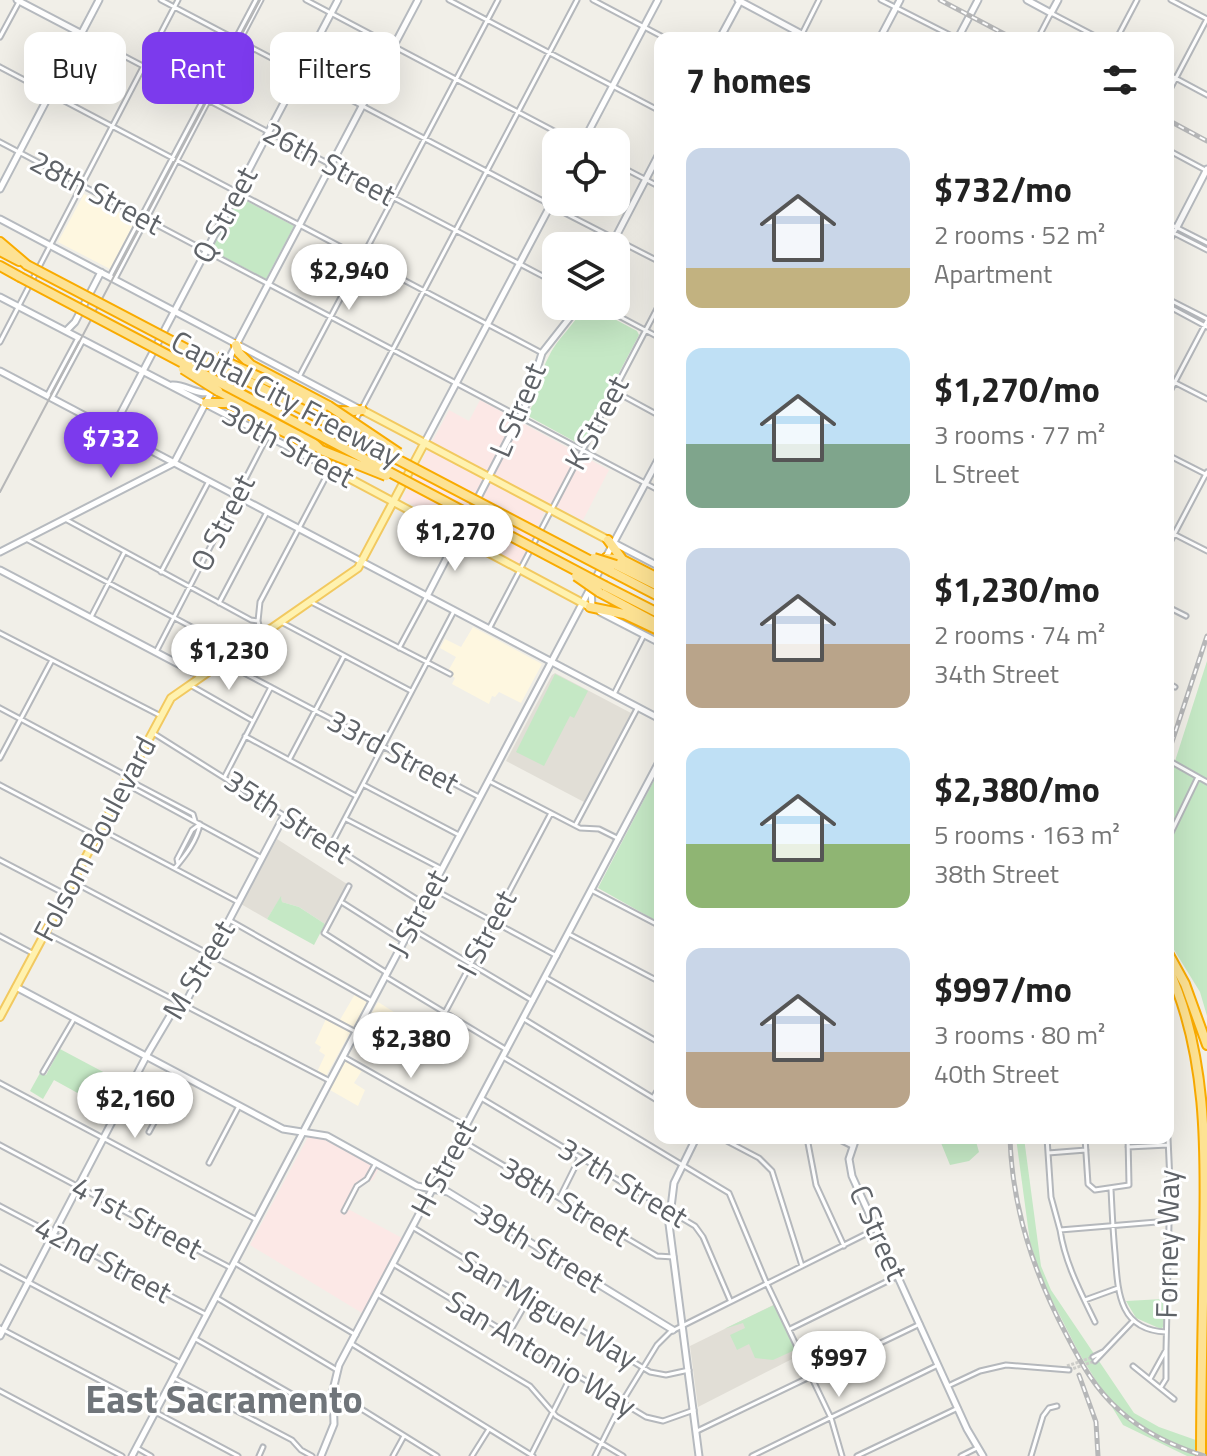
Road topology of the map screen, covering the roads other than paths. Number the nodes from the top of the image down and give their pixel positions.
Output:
1 (19, 0) edge
2 (99, 0) edge
3 (161, 0) edge
4 (178, 0) edge
5 (259, 0) edge
6 (306, 0) edge
7 (338, 0) edge
8 (418, 0) edge
9 (449, 0) edge
10 (498, 0) edge
11 (577, 0) edge
12 (593, 0) edge
13 (658, 0) edge
14 (739, 0) edge
15 (819, 0) edge
16 (881, 0) edge
17 (900, 0) edge
18 (978, 0) edge
19 (1027, 0) edge
20 (1058, 0) edge
21 (1137, 0) edge
22 (1171, 0) edge
23 (174, 7) junction
24 (896, 7) junction
25 (331, 13) junction
26 (1051, 13) junction
27 (1207, 19) edge
28 (487, 20) junction
29 (644, 27) junction
30 (78, 32) edge
31 (83, 32) edge
32 (162, 32) edge
33 (222, 32) edge
34 (242, 32) edge
35 (321, 32) edge
36 (367, 32) edge
37 (654, 32) edge
38 (723, 32) edge
39 (794, 32) edge
40 (803, 32) edge
41 (883, 32) edge
42 (945, 32) edge
43 (960, 32) edge
44 (1041, 32) edge
45 (1087, 32) edge
46 (1120, 32) edge
47 (400, 34) edge
48 (0, 37) edge
49 (400, 49) edge
50 (549, 53) junction
51 (0, 67) edge
52 (142, 71) edge
53 (1176, 78) junction
54 (24, 79) edge
55 (455, 79) junction
56 (1174, 82) edge
57 (613, 86) junction
58 (1207, 95) edge
59 (44, 104) edge
60 (71, 104) edge
61 (203, 104) edge
62 (215, 104) edge
63 (283, 104) edge
64 (362, 105) joint
65 (654, 108) edge
66 (518, 112) junction
67 (113, 126) junction
68 (548, 128) edge
69 (590, 128) edge
70 (268, 132) junction
71 (424, 139) junction
72 (0, 142) edge
73 (19, 152) junction
74 (1174, 153) edge
75 (175, 159) junction
76 (654, 163) edge
77 (331, 165) junction
78 (487, 171) junction
79 (630, 172) edge
80 (1206, 172) edge
81 (645, 180) junction
82 (654, 184) edge
83 (81, 185) junction
84 (0, 189) edge
85 (237, 192) junction
86 (393, 198) junction
87 (542, 201) edge
88 (544, 216) edge
89 (572, 216) edge
90 (144, 218) junction
91 (0, 219) edge
92 (299, 225) junction
93 (1175, 230) junction
94 (455, 231) junction
95 (603, 232) edge
96 (618, 232) edge
97 (0, 242) edge
98 (1207, 243) edge
99 (50, 245) junction
100 (630, 246) edge
101 (1207, 250) edge
102 (0, 251) edge
103 (206, 251) junction
104 (362, 258) junction
105 (654, 259) edge
106 (520, 264) junction
107 (27, 265) junction
108 (0, 268) edge
109 (101, 272) junction
110 (542, 276) edge
111 (112, 278) junction
112 (268, 284) junction
113 (424, 291) junction
114 (0, 297) edge
115 (1174, 303) edge
116 (19, 307) junction
117 (1174, 309) edge
118 (175, 311) junction
119 (654, 315) edge
120 (330, 317) junction
121 (568, 320) edge
122 (626, 320) edge
123 (1206, 323) edge
124 (488, 324) junction
125 (66, 331) junction
126 (646, 331) junction
127 (654, 335) edge
128 (80, 339) junction
129 (0, 342) edge
130 (180, 344) junction
131 (236, 345) junction
132 (393, 350) junction
133 (160, 352) junction
134 (542, 353) junction
135 (0, 371) edge
136 (143, 372) junction
137 (299, 377) junction
138 (1175, 382) joint
139 (456, 383) junction
140 (171, 386) junction
141 (614, 391) junction
142 (215, 392) junction
143 (49, 397) junction
144 (1207, 399) edge
145 (206, 403) junction
146 (362, 410) junction
147 (654, 413) edge
148 (521, 417) junction
149 (112, 430) junction
150 (268, 435) junction
151 (425, 442) junction
152 (583, 450) junction
153 (1174, 458) edge
154 (174, 463) junction
155 (330, 468) junction
156 (654, 468) edge
157 (1207, 474) edge
158 (433, 476) junction
159 (488, 478) junction
160 (209, 481) junction
161 (646, 483) junction
162 (654, 488) edge
163 (428, 493) junction
164 (237, 496) junction
165 (394, 502) junction
166 (551, 511) junction
167 (267, 512) junction
168 (65, 519) junction
169 (298, 528) junction
170 (1174, 534) joint
171 (458, 536) junction
172 (26, 539) junction
173 (611, 543) junction
174 (1207, 551) edge
175 (0, 552) edge
176 (124, 553) junction
177 (606, 558) junction
178 (362, 562) junction
179 (654, 564) edge
180 (617, 566) junction
181 (520, 569) junction
182 (0, 570) edge
183 (161, 572) junction
184 (654, 577) edge
185 (109, 582) junction
186 (654, 584) edge
187 (190, 588) junction
188 (602, 589) junction
189 (654, 593) edge
190 (427, 596) junction
191 (310, 601) junction
192 (219, 603) junction
193 (586, 605) junction
194 (455, 610) junction
195 (1174, 610) edge
196 (654, 611) edge
197 (175, 616) junction
198 (1186, 616) dead end
199 (91, 617) junction
200 (258, 621) junction
201 (654, 621) edge
202 (281, 622) junction
203 (654, 628) edge
204 (489, 629) junction
205 (0, 633) edge
206 (261, 634) junction
207 (644, 635) junction
208 (654, 640) edge
209 (399, 648) junction
210 (237, 651) junction
211 (156, 652) junction
212 (344, 656) junction
213 (52, 660) junction
214 (222, 661) junction
215 (551, 661) junction
216 (427, 662) junction
217 (187, 669) junction
218 (450, 674) dead end
219 (201, 676) junction
220 (190, 684) junction
221 (271, 687) junction
222 (411, 691) junction
223 (614, 694) junction
224 (638, 707) junction
225 (0, 708) edge
226 (315, 710) junction
227 (161, 716) junction
228 (654, 716) edge
229 (21, 718) junction
230 (253, 721) junction
231 (152, 732) junction
232 (245, 736) junction
233 (383, 746) junction
234 (0, 758) edge
235 (289, 760) junction
236 (1174, 763) edge
237 (654, 772) edge
238 (225, 776) junction
239 (1198, 777) junction
240 (127, 779) junction
241 (488, 780) junction
242 (1207, 782) edge
243 (363, 784) junction
244 (0, 785) edge
245 (356, 796) junction
246 (479, 797) junction
247 (551, 813) junction
248 (284, 816) junction
249 (345, 818) junction
250 (198, 822) junction
251 (576, 826) junction
252 (1174, 827) edge
253 (98, 833) junction
254 (459, 835) junction
255 (619, 839) junction
256 (331, 845) junction
257 (262, 858) junction
258 (0, 860) edge
259 (175, 869) junction
260 (442, 869) junction
261 (72, 882) junction
262 (349, 886) dead end
263 (431, 888) junction
264 (592, 890) junction
265 (65, 894) junction
266 (238, 902) junction
267 (341, 902) junction
268 (423, 903) junction
269 (229, 920) junction
270 (493, 921) junction
271 (654, 923) edge
272 (410, 928) junction
273 (45, 932) junction
274 (569, 934) junction
275 (0, 936) edge
276 (403, 941) junction
277 (34, 954) junction
278 (210, 955) junction
279 (557, 956) junction
280 (1174, 964) edge
281 (470, 965) junction
282 (386, 975) junction
283 (545, 977) junction
284 (654, 979) edge
285 (1174, 980) edge
286 (16, 987) junction
287 (372, 1001) junction
288 (533, 1001) junction
289 (181, 1003) junction
290 (1, 1012) edge
291 (444, 1013) junction
292 (74, 1019) junction
293 (524, 1019) junction
294 (356, 1032) junction
295 (654, 1040) edge
296 (1207, 1045) edge
297 (507, 1050) junction
298 (423, 1054) dead end
299 (343, 1056) junction
300 (146, 1057) junction
301 (503, 1057) junction
302 (43, 1072) dead end
303 (180, 1075) junction
304 (330, 1081) junction
305 (0, 1083) edge
306 (481, 1098) junction
307 (653, 1098) edge
308 (239, 1106) junction
309 (308, 1123) junction
310 (466, 1126) junction
311 (283, 1129) junction
312 (149, 1132) dead end
313 (303, 1132) junction
314 (327, 1136) junction
315 (104, 1139) junction
316 (299, 1139) junction
317 (459, 1139) junction
318 (693, 1144) edge
319 (732, 1144) edge
320 (808, 1144) edge
321 (848, 1144) edge
322 (1047, 1144) edge
323 (1086, 1144) edge
324 (0, 1145) edge
325 (1168, 1145) joint
326 (852, 1146) joint
327 (1128, 1147) joint
328 (1086, 1150) junction
329 (1048, 1153) junction
330 (580, 1157) junction
331 (209, 1163) dead end
332 (376, 1163) junction
333 (681, 1166) junction
334 (79, 1187) junction
335 (1111, 1189) junction
336 (431, 1191) junction
337 (560, 1199) junction
338 (0, 1206) edge
339 (344, 1211) dead end
340 (669, 1212) junction
341 (257, 1220) junction
342 (1169, 1221) junction
343 (1113, 1224) junction
344 (412, 1227) junction
345 (876, 1229) junction
346 (1060, 1230) junction
347 (54, 1234) junction
348 (844, 1246) junction
349 (674, 1257) junction
350 (393, 1264) junction
351 (233, 1265) junction
352 (802, 1266) junction
353 (0, 1267) edge
354 (898, 1276) junction
355 (28, 1282) junction
356 (767, 1284) junction
357 (1118, 1288) junction
358 (377, 1294) junction
359 (216, 1297) junction
360 (529, 1298) junction
361 (730, 1300) junction
362 (1085, 1300) junction
363 (207, 1315) junction
364 (1133, 1321) junction
365 (1095, 1322) dead end
366 (683, 1324) junction
367 (920, 1324) junction
368 (788, 1329) junction
369 (673, 1330) junction
370 (1, 1331) edge
371 (1167, 1332) junction
372 (508, 1334) junction
373 (356, 1335) junction
374 (194, 1338) junction
375 (351, 1343) junction
376 (1166, 1350) junction
377 (1094, 1359) tunnel mouth
378 (181, 1363) junction
379 (938, 1365) junction
380 (1133, 1366) dead end
381 (644, 1368) junction
382 (1068, 1368) tunnel mouth
383 (337, 1370) junction
384 (689, 1370) junction
385 (572, 1374) junction
386 (812, 1377) junction
387 (174, 1378) junction
388 (1150, 1379) junction
389 (948, 1386) junction
390 (1161, 1387) junction
391 (0, 1391) edge
392 (1174, 1399) dead end
393 (622, 1402) junction
394 (335, 1404) junction
395 (1057, 1406) dead end
396 (958, 1408) junction
397 (694, 1410) junction
398 (156, 1411) junction
399 (552, 1412) junction
400 (831, 1418) junction
401 (489, 1428) junction
402 (697, 1431) junction
403 (404, 1436) junction
404 (602, 1443) junction
405 (263, 1447) dead end
406 (136, 1448) junction
407 (977, 1448) junction
408 (532, 1455) edge
409 (122, 1456) edge
410 (132, 1456) edge
411 (151, 1456) edge
412 (238, 1456) edge
413 (259, 1456) edge
414 (312, 1456) edge
415 (321, 1456) edge
416 (393, 1456) edge
417 (437, 1456) edge
418 (472, 1456) edge
419 (595, 1456) edge
420 (623, 1456) edge
421 (699, 1456) edge
422 (752, 1456) edge
423 (842, 1456) edge
424 (857, 1456) edge
425 (961, 1456) edge
426 (983, 1456) edge
427 (1031, 1456) edge
428 (1201, 1456) edge

1 - 30 main road, 26th Street
1 - 48 street
2 - 31 main road
3 - 23 street
4 - 23 street
5 - 34 street
6 - 25 street
7 - 25 main road, Q Street
8 - 47 main road
9 - 28 street
10 - 28 street
11 - 50 street
12 - 29 street
13 - 29 main road
14 - 38 main road
14 - 39 main road
15 - 40 street
16 - 24 street
17 - 24 main road
18 - 43 main road
19 - 26 main road
20 - 26 main road
21 - 46 street
22 - 27 street
23 - 32 street
23 - 33 street
24 - 41 main road
24 - 42 street
25 - 35 main road, Q Street
25 - 36 street
26 - 44 street
26 - 45 street
27 - 53 street
28 - 50 street
28 - 55 street
29 - 37 street
29 - 57 main road
49 - 55 street
50 - 57 street
50 - 66 street
51 - 54 street
52 - 67 street
53 - 56 street
53 - 58 street
55 - 66 street
55 - 71 street
57 - 65 street
57 - 69 main road
59 - 73 main road
60 - 67 street
61 - 75 street
62 - 70 street, 26th Street
63 - 70 main road, Q Street
64 - 71 street
64 - 77 main road
66 - 68 street
66 - 78 street
67 - 75 street
67 - 83 street
70 - 77 street, 26th Street
70 - 85 main road, Q Street
71 - 78 street
71 - 86 street
72 - 73 street, 28th Street
73 - 83 street, 28th Street
73 - 84 main road
74 - 80 street
75 - 85 street
75 - 90 street
76 - 81 main road
77 - 86 street, 26th Street
77 - 92 main road
78 - 87 street
78 - 94 street
79 - 81 street
80 - 93 main road
81 - 82 street
81 - 96 main road
83 - 90 street, 28th Street
83 - 99 street
85 - 92 street
85 - 103 main road, Q Street
86 - 94 street, 26th Street
86 - 104 street
88 - 106 main road
89 - 95 street
90 - 103 street, 28th Street
90 - 111 street
91 - 99 main road
92 - 104 street
92 - 112 main road
93 - 98 street
93 - 101 street
94 - 106 street, 26th Street
94 - 113 street
97 - 107 highway, Capital City Freeway
99 - 109 main road
99 - 116 street
100 - 105 street
102 - 107 highway
103 - 112 street, 28th Street
103 - 118 main road, Q Street
104 - 113 street
104 - 120 street
106 - 110 street, 26th Street
106 - 124 main road
107 - 130 highway, Capital City Freeway, bridge
108 - 133 highway, Capital City Freeway, bridge
109 - 111 main road
109 - 125 main road
111 - 118 main road
112 - 120 street, 28th Street
112 - 131 main road
113 - 124 street
113 - 132 street
114 - 116 main road, 30th Street
115 - 123 street
116 - 125 main road, 30th Street
116 - 129 street
117 - 123 street
118 - 131 main road
118 - 136 main road, Q Street
119 - 126 street, K Street
120 - 132 street, 28th Street
120 - 137 street
121 - 134 main road, L Street
122 - 126 street
123 - 138 street
124 - 134 street
124 - 139 main road
125 - 128 main road, 30th Street
126 - 127 street
126 - 141 street, K Street
128 - 136 main road, 30th Street
128 - 143 street
130 - 146 highway, bridge
130 - 158 highway, Capital City Freeway, bridge
131 - 137 main road
131 - 142 main road
131 - 158 highway, bridge
132 - 139 street, 28th Street
132 - 146 street
133 - 142 highway, bridge
133 - 163 highway, Capital City Freeway, bridge
134 - 148 main road, L Street
135 - 143 main road
136 - 140 main road, 30th Street
136 - 149 main road, Q Street
137 - 146 main road
138 - 144 street
139 - 148 street, 28th Street
139 - 151 main road
140 - 142 main road
140 - 145 main road, 30th Street
141 - 147 street
141 - 152 street, K Street
142 - 145 main road
142 - 155 highway
143 - 149 main road
145 - 150 main road, 30th Street
145 - 154 main road
145 - 163 highway, bridge
146 - 151 main road
146 - 155 street
148 - 152 street, 28th Street
148 - 159 main road, L Street
149 - 154 main road
150 - 155 main road, 30th Street
150 - 164 street, O Street
151 - 159 main road
151 - 165 main road
152 - 161 street, 28th Street
152 - 166 street, K Street
153 - 157 street
154 - 160 main road
154 - 168 main road
155 - 165 main road, 30th Street
155 - 169 street
156 - 161 main road
157 - 170 street
158 - 180 highway, Capital City Freeway, bridge
159 - 166 main road
159 - 171 main road, L Street
160 - 164 main road
160 - 183 street
161 - 162 street, 28th Street
161 - 173 main road
163 - 188 highway, Capital City Freeway, bridge
164 - 167 main road
164 - 187 street, O Street
165 - 171 main road, 30th Street
165 - 178 main road
166 - 173 main road
166 - 181 street, K Street
167 - 169 main road
167 - 192 street
168 - 172 main road
168 - 176 street
169 - 178 main road
169 - 200 street
170 - 174 street
171 - 181 main road, 30th Street
171 - 190 main road, L Street
172 - 175 main road
172 - 185 street
173 - 177 main road
173 - 179 main road
173 - 180 highway
176 - 183 street
176 - 185 street
177 - 180 highway
177 - 193 main road
178 - 190 main road
178 - 191 main road, Folsom Boulevard
180 - 184 highway
180 - 186 highway
180 - 189 highway
181 - 193 main road, 30th Street
181 - 204 street, K Street
182 - 199 main road
183 - 187 street
185 - 197 street
185 - 199 street
187 - 192 street
187 - 197 street, O Street
188 - 196 highway
188 - 201 highway
190 - 194 main road
190 - 209 street, L Street
191 - 202 main road, Folsom Boulevard
191 - 209 street
192 - 200 street
193 - 203 highway
193 - 207 main road, 30th Street
193 - 215 main road, J Street
194 - 204 main road
194 - 216 street
195 - 198 street
197 - 210 street
197 - 211 street, O Street
199 - 211 main road
200 - 206 street
202 - 206 main road, Folsom Boulevard
202 - 212 street
204 - 215 main road
205 - 213 street
206 - 210 main road, Folsom Boulevard
207 - 208 main road, 30th Street
207 - 223 street
209 - 216 street
210 - 214 main road, Folsom Boulevard
211 - 217 main road
212 - 222 street
212 - 226 street
213 - 227 street
213 - 229 street
214 - 219 main road, Folsom Boulevard
214 - 221 street, 33rd Street
215 - 223 main road
215 - 241 main road, J Street
216 - 218 street
216 - 222 street
217 - 219 main road
217 - 220 main road
219 - 220 main road, Folsom Boulevard
220 - 227 main road, Folsom Boulevard
220 - 230 street
221 - 226 street, 33rd Street
221 - 230 street
222 - 233 street
223 - 224 main road
224 - 228 main road
224 - 251 street
225 - 229 street
226 - 233 street, 33rd Street
226 - 235 street
227 - 231 main road, Folsom Boulevard
229 - 234 street
229 - 240 street
230 - 232 street
231 - 238 street, 35th Street
231 - 240 main road, Folsom Boulevard
232 - 235 street
232 - 238 street
233 - 243 street
233 - 246 street, 33rd Street
235 - 245 street
236 - 239 street
237 - 255 main road, H Street
238 - 248 street, 35th Street
239 - 242 street
239 - 252 street
240 - 250 street
240 - 253 main road, Folsom Boulevard
241 - 246 main road, J Street
241 - 247 street, 33rd Street
243 - 245 street
243 - 254 street
244 - 253 street
245 - 249 street
246 - 254 main road, J Street
247 - 251 street, 33rd Street
247 - 270 street, I Street
248 - 256 street, 35th Street
248 - 257 main road, M Street
249 - 256 street
249 - 260 street
250 - 257 street
250 - 259 street
251 - 255 street, 33rd Street
253 - 259 street
253 - 261 main road, Folsom Boulevard
254 - 260 main road, J Street
255 - 264 main road, H Street
256 - 268 street, 35th Street
257 - 266 main road, M Street
258 - 265 street
259 - 266 street
260 - 263 main road, J Street
261 - 265 main road, Folsom Boulevard
261 - 278 street
262 - 267 street
263 - 268 main road, J Street
263 - 270 street
264 - 271 street
264 - 274 main road, H Street
265 - 273 main road, Folsom Boulevard
266 - 269 main road, M Street
267 - 276 street
267 - 282 street
268 - 272 main road, J Street
269 - 278 main road, M Street
269 - 287 street
270 - 279 street
270 - 281 street, I Street
272 - 276 main road, J Street
272 - 281 street
273 - 277 main road, Folsom Boulevard
273 - 289 street
274 - 279 main road, H Street
274 - 284 street
275 - 277 street
276 - 282 main road, J Street
277 - 286 main road, Folsom Boulevard
278 - 289 main road, M Street
278 - 294 street
279 - 283 main road, H Street
280 - 296 highway
281 - 288 street
281 - 291 street, I Street
282 - 287 main road, J Street
282 - 291 street
283 - 288 main road, H Street
283 - 295 street
285 - 428 highway
286 - 290 main road, Folsom Boulevard
286 - 292 main road, 39th Street
287 - 294 main road, J Street
288 - 293 main road, H Street
289 - 300 main road, M Street
289 - 304 street
291 - 297 street
291 - 298 street, I Street
292 - 300 main road, 39th Street
292 - 302 street
293 - 297 main road, H Street
293 - 307 street
294 - 299 main road, J Street
297 - 301 main road, H Street
299 - 304 main road, J Street
299 - 310 street
300 - 303 main road, 39th Street
300 - 315 main road, M Street
301 - 306 main road, H Street
301 - 333 street
303 - 308 main road, 39th Street
303 - 312 street
304 - 309 main road, J Street
305 - 315 street
306 - 310 main road, H Street
306 - 330 street, 37th Street
308 - 311 main road, 39th Street
308 - 331 street
309 - 313 main road, J Street
309 - 314 main road
310 - 317 main road, H Street
311 - 313 main road, 39th Street
311 - 316 main road
313 - 314 main road, 39th Street
313 - 316 main road, J Street
314 - 332 main road, 39th Street
315 - 334 main road, M Street
315 - 341 street
316 - 341 main road, J Street
317 - 336 main road, H Street
317 - 337 street, 38th Street
318 - 333 main road
319 - 352 street
320 - 348 street
321 - 326 street
322 - 329 street
323 - 328 street
324 - 334 street, 41st Street
325 - 327 street
325 - 342 street, Forney Way
326 - 345 main road, C Street
327 - 335 street
328 - 329 street
328 - 335 street
329 - 346 street
330 - 337 street
330 - 340 street, 37th Street
332 - 336 main road, 39th Street
332 - 339 street
333 - 340 main road
333 - 356 street
334 - 347 main road, M Street
334 - 351 street, 41st Street
335 - 343 street
336 - 344 main road, H Street
336 - 369 main road, 39th Street
337 - 349 street, 38th Street
338 - 347 street, 42nd Street
340 - 349 main road
340 - 361 street, 37th Street
341 - 351 main road, J Street
342 - 343 street
342 - 371 street, Forney Way
343 - 346 street
343 - 357 street
344 - 350 main road, H Street
344 - 360 street, San Miguel Way
345 - 348 street
345 - 354 main road, C Street
346 - 362 street
347 - 355 main road, M Street
347 - 363 street, 42nd Street
348 - 352 street
349 - 366 main road
350 - 358 main road, H Street
350 - 372 street, San Antonio Way
351 - 359 main road, J Street
351 - 373 street, 41st Street
352 - 356 street
353 - 355 street
354 - 367 main road, C Street
354 - 368 street
355 - 370 main road, M Street
355 - 378 street
356 - 361 street
356 - 368 street
357 - 362 street
357 - 364 street
358 - 373 main road, H Street
358 - 399 street
359 - 363 main road, J Street
359 - 383 street, 42nd Street
360 - 372 street
360 - 381 street, San Miguel Way
361 - 366 street
362 - 365 street
363 - 374 main road, J Street
364 - 371 street
364 - 377 street
366 - 369 street
366 - 384 main road
367 - 379 main road, C Street
367 - 386 street
368 - 386 street
369 - 381 street
370 - 398 street
371 - 376 street, Forney Way
372 - 385 street, San Antonio Way
373 - 375 main road, H Street
374 - 378 main road, J Street
374 - 394 street
375 - 383 main road, H Street
375 - 401 street
376 - 388 street, Forney Way
376 - 390 street, Forney Way
378 - 387 main road, J Street
379 - 389 main road, C Street
379 - 400 street
380 - 388 street
381 - 384 street, San Miguel Way
381 - 393 street
382 - 389 street
383 - 394 main road, H Street
384 - 397 main road
385 - 393 street, San Antonio Way
385 - 399 street
386 - 400 street
386 - 402 street
387 - 398 main road, J Street
387 - 414 street
388 - 390 street
389 - 396 main road, C Street
390 - 392 street
391 - 409 street
393 - 397 street, San Antonio Way
393 - 404 street
394 - 403 street
394 - 415 main road, H Street
395 - 427 street
396 - 407 main road, C Street
396 - 424 street
397 - 402 main road
398 - 406 main road, J Street
398 - 412 street
399 - 404 street
399 - 408 street
400 - 422 street
400 - 423 street
401 - 408 street
401 - 418 street
402 - 421 main road
403 - 416 street
403 - 417 street
404 - 419 street
404 - 420 street
405 - 413 street
406 - 410 main road, J Street
406 - 411 street
407 - 425 street
407 - 426 main road, C Street

